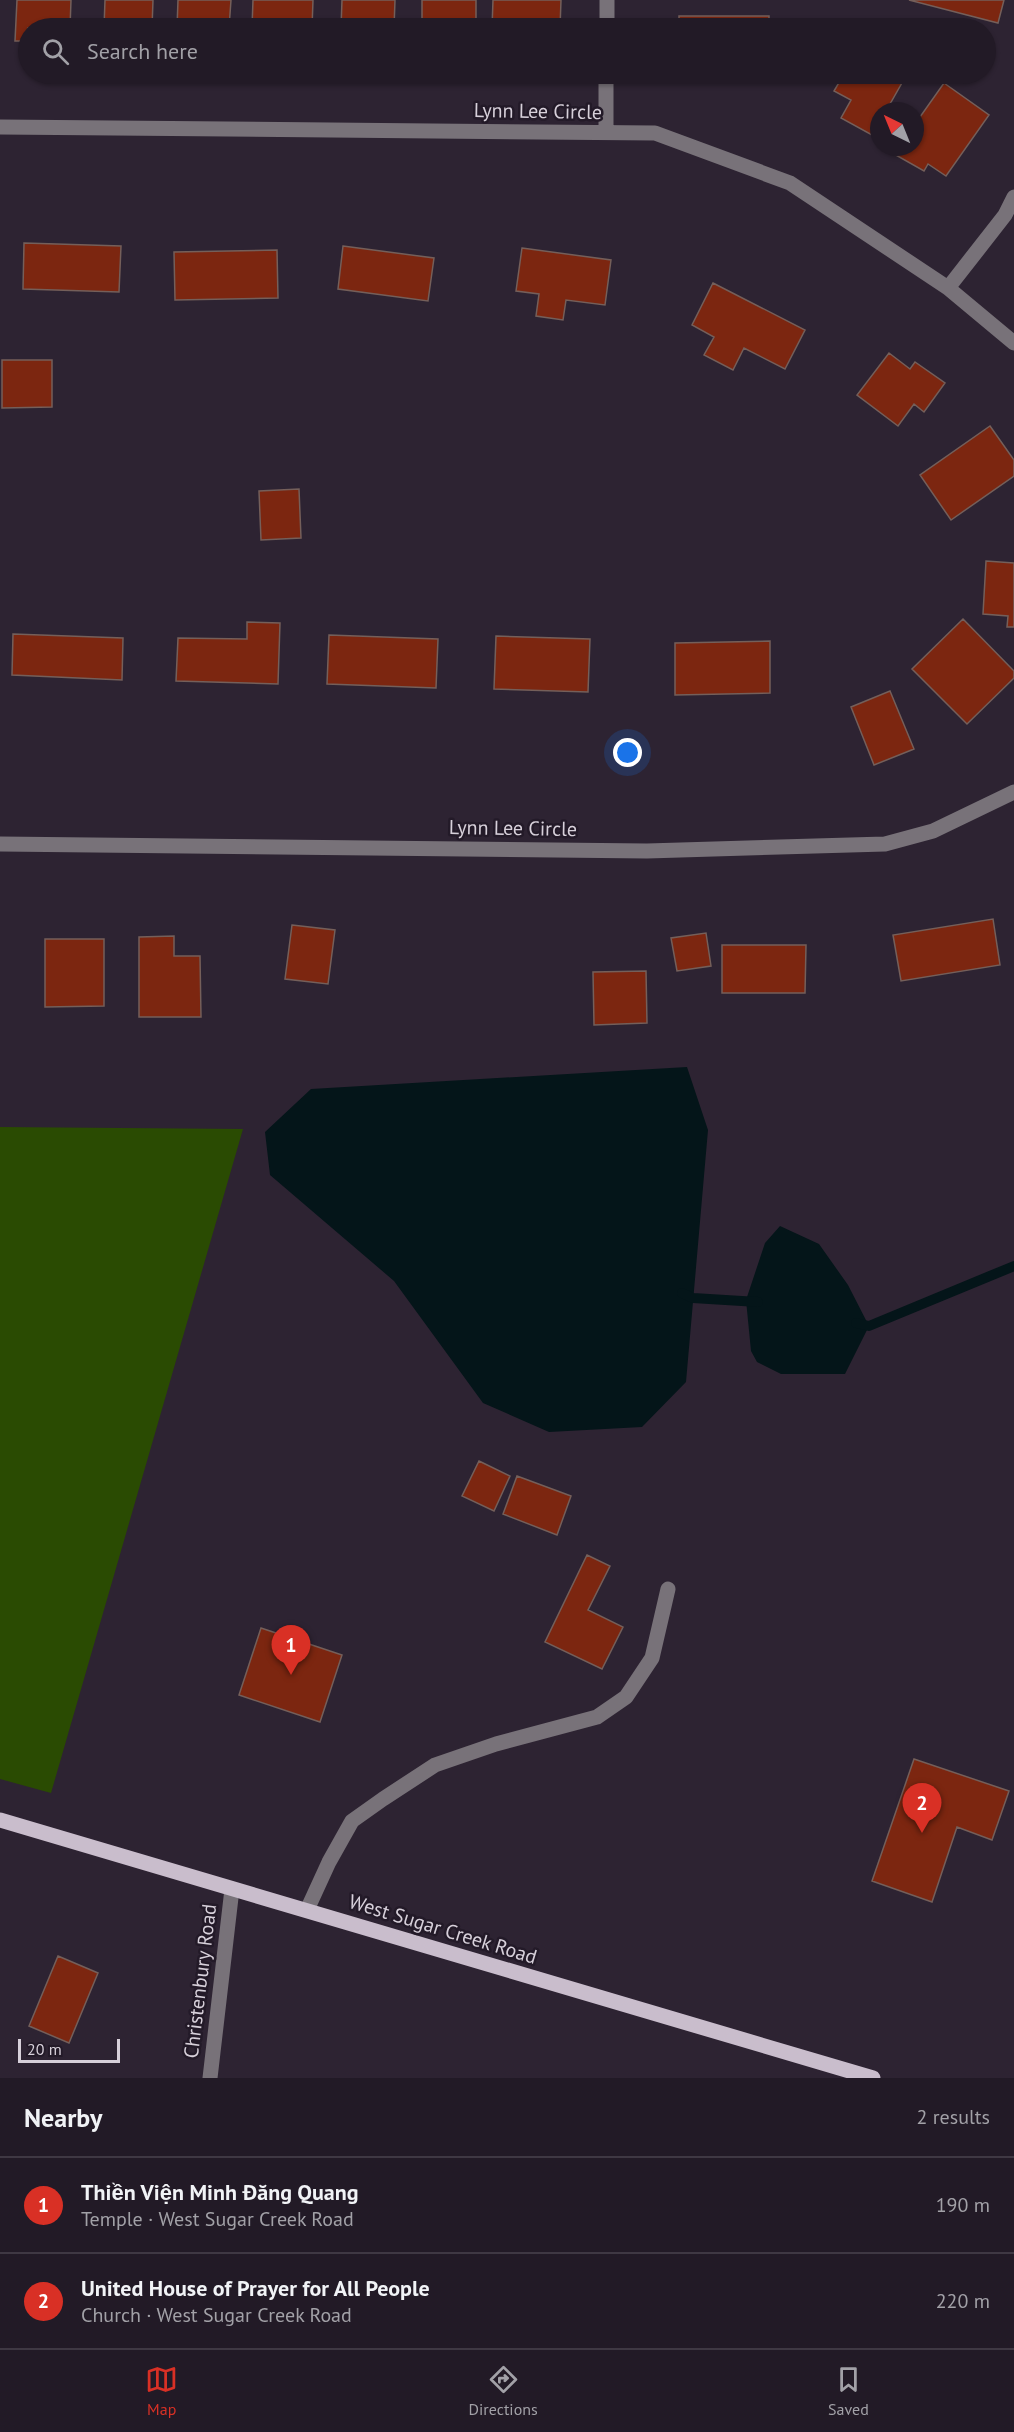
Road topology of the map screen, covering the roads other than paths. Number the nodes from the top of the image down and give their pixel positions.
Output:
1 (607, 0) edge
2 (607, 18) edge
3 (606, 84) edge
4 (0, 127) edge
5 (606, 132) junction
6 (1014, 197) edge
7 (948, 288) junction
8 (1014, 343) edge
9 (1014, 792) edge
10 (0, 844) edge
11 (668, 1589) dead end
12 (0, 1820) edge
13 (232, 1889) junction
14 (307, 1911) junction
15 (869, 2077) edge
16 (210, 2078) edge

1 - 2 street
3 - 5 street
4 - 5 street, Lynn Lee Circle
5 - 7 street, Lynn Lee Circle
6 - 7 street
7 - 8 street, Lynn Lee Circle
9 - 10 street, Lynn Lee Circle
11 - 14 street
12 - 13 main road, West Sugar Creek Road
13 - 14 main road, West Sugar Creek Road
13 - 16 street, Christenbury Road
14 - 15 main road, West Sugar Creek Road

